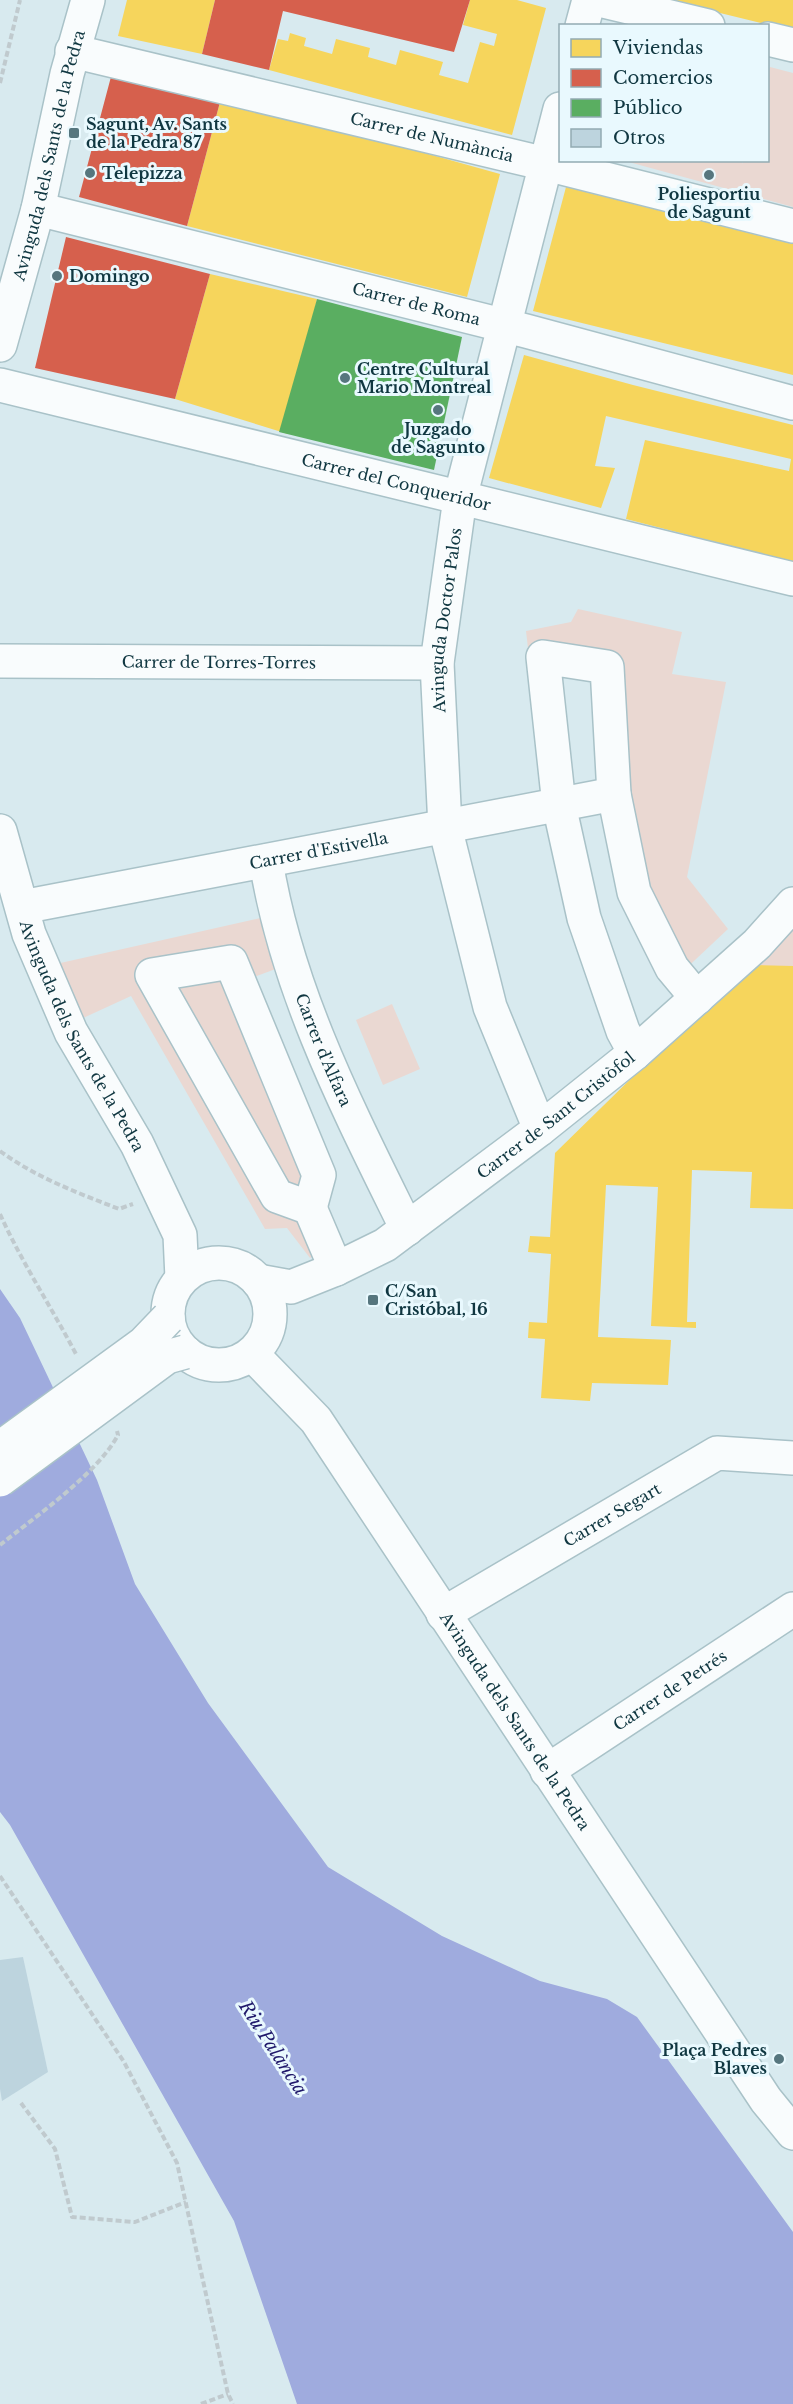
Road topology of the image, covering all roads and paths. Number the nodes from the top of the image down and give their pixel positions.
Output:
1 (20, 0) edge
2 (88, 0) edge
3 (589, 0) edge
4 (599, 0) edge
5 (583, 24) edge
6 (700, 24) edge
7 (769, 39) edge
8 (793, 45) edge
9 (72, 51) junction
10 (0, 83) edge
11 (559, 116) edge
12 (546, 164) junction
13 (38, 208) junction
14 (793, 226) edge
15 (506, 326) junction
16 (0, 345) edge
17 (0, 385) edge
18 (793, 403) edge
19 (460, 498) junction
20 (793, 579) edge
21 (0, 661) edge
22 (437, 663) junction
23 (614, 794) junction
24 (559, 805) junction
25 (445, 827) junction
26 (0, 831) edge
27 (273, 859) junction
28 (793, 904) edge
29 (22, 907) junction
30 (314, 996) dead end
31 (697, 998) junction
32 (635, 1053) junction
33 (366, 1100) dead end
34 (540, 1129) junction
35 (0, 1151) edge
36 (162, 1192) junction
37 (310, 1208) junction
38 (414, 1224) junction
39 (180, 1235) junction
40 (227, 1264) junction
41 (336, 1269) junction
42 (182, 1278) junction
43 (258, 1281) junction
44 (291, 1287) junction
45 (168, 1318) junction
46 (260, 1341) junction
47 (184, 1352) junction
48 (0, 1448) edge
49 (793, 1458) edge
50 (0, 1480) edge
51 (793, 1609) edge
52 (443, 1614) junction
53 (547, 1771) junction
54 (0, 1876) edge
55 (21, 2103) dead end
56 (780, 2107) edge
57 (793, 2133) edge
58 (186, 2202) junction
59 (228, 2394) junction
60 (201, 2404) edge
61 (233, 2404) edge

1 - 10 path
2 - 9 street, Avinguda dels Sants de la Pedra
3 - 5 street
4 - 6 street
7 - 8 street
9 - 12 street, Carrer de Numància
9 - 13 street, Avinguda dels Sants de la Pedra
11 - 12 street, Avinguda Doctor Palos
12 - 14 street, Carrer de Numància
12 - 15 street, Avinguda Doctor Palos
13 - 15 street, Carrer de Roma
13 - 16 street, Avinguda dels Sants de la Pedra
15 - 18 street, Carrer de Roma
15 - 19 street, Avinguda Doctor Palos
17 - 19 street, Carrer del Conqueridor
19 - 20 street, Carrer del Conqueridor
19 - 22 street, Avinguda Doctor Palos
21 - 22 street, Carrer de Torres-Torres
22 - 25 street, Avinguda Doctor Palos
23 - 24 street, Carrer d'Estivella
23 - 24 street
23 - 31 street
24 - 25 street, Carrer d'Estivella
24 - 32 street
25 - 27 street, Carrer d'Estivella
25 - 34 street, Avinguda Doctor Palos
26 - 29 street, Avinguda dels Sants de la Pedra
27 - 29 street, Carrer d'Estivella
27 - 30 street
27 - 38 street, Carrer d'Alfara
28 - 31 street, Carrer de Sant Cristòfol
29 - 36 street, Avinguda dels Sants de la Pedra
31 - 32 street, Carrer de Sant Cristòfol
32 - 34 street, Carrer de Sant Cristòfol
33 - 38 street
34 - 38 street, Carrer de Sant Cristòfol
35 - 36 path
36 - 39 street, Avinguda dels Sants de la Pedra
37 - 37 street
37 - 41 street
38 - 41 street, Carrer de Sant Cristòfol
39 - 40 street
39 - 42 street, Avinguda dels Sants de la Pedra
40 - 42 street
40 - 43 street
41 - 44 street, Carrer de Sant Cristòfol
42 - 45 street
43 - 44 street
43 - 46 street
44 - 46 street
45 - 47 street
45 - 48 street, bridge
46 - 47 street
46 - 52 street, Avinguda dels Sants de la Pedra
47 - 50 street, bridge
49 - 52 street, Carrer Segart
51 - 53 street, Carrer de Petrés
52 - 53 street, Avinguda dels Sants de la Pedra
53 - 56 street, Avinguda dels Sants de la Pedra
54 - 58 path
55 - 58 path
56 - 57 street, Avinguda dels Sants de la Pedra
58 - 59 path
59 - 60 path
59 - 61 path

